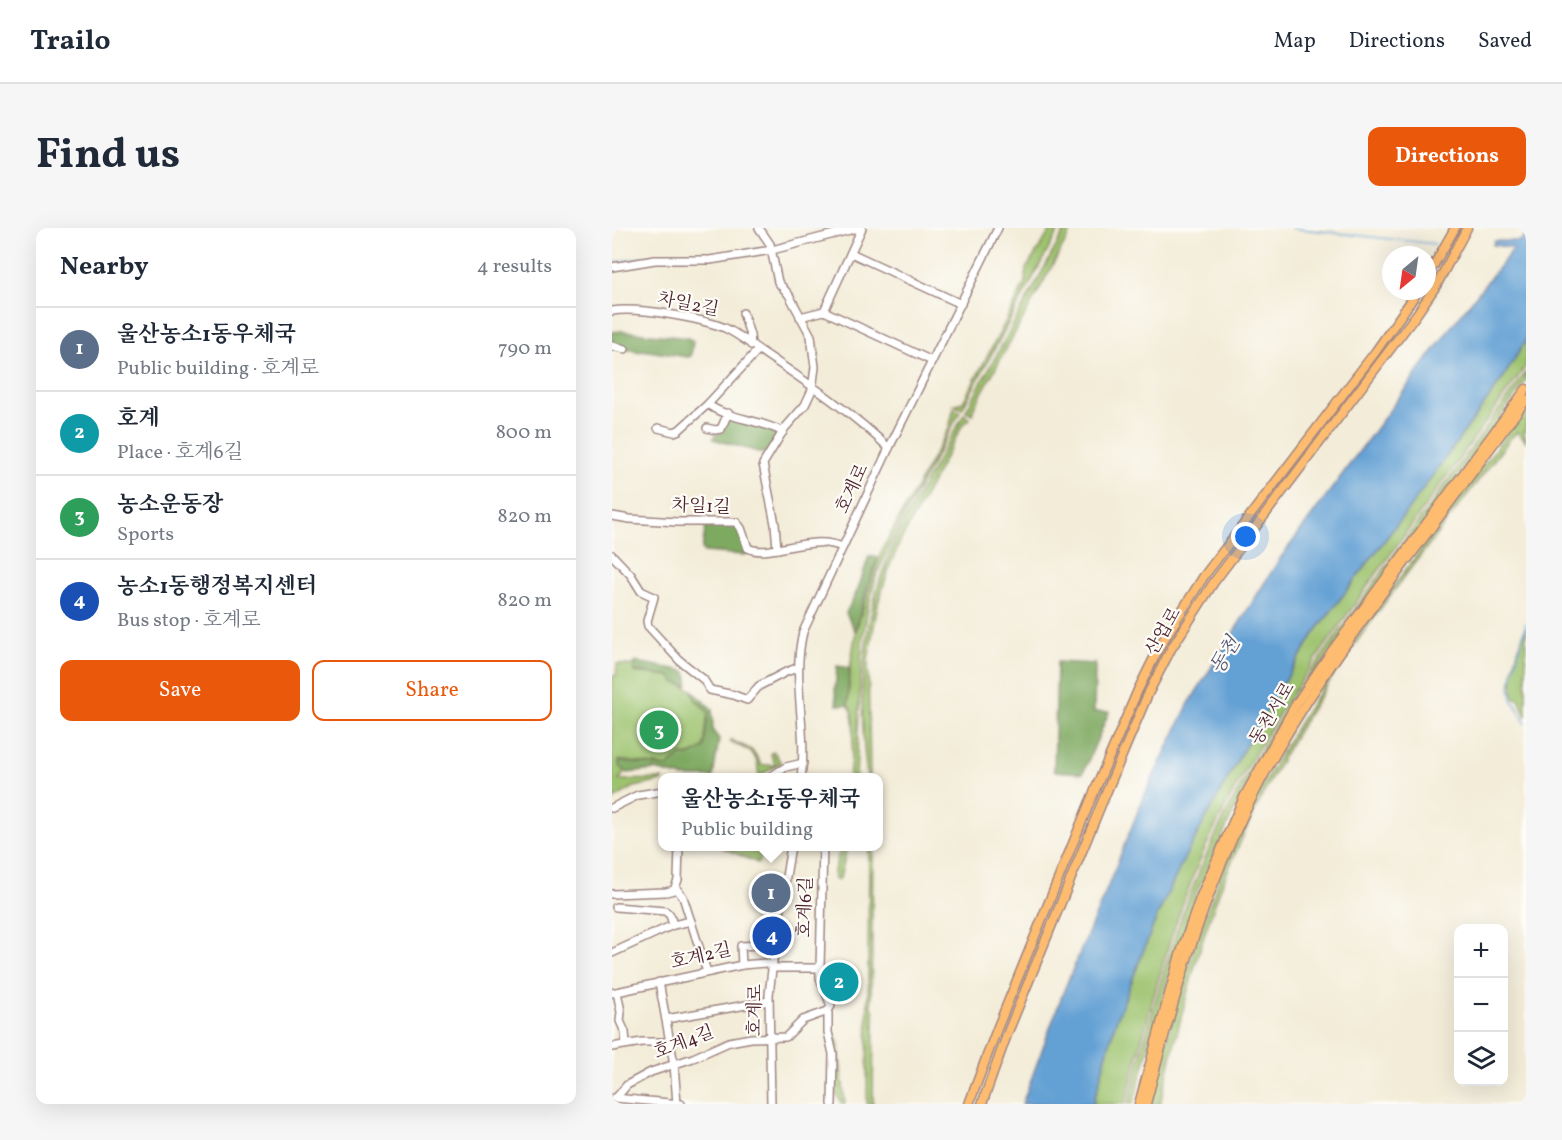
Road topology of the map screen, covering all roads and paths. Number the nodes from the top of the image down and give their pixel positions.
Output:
1 (759, 228) edge
2 (860, 228) edge
3 (998, 228) edge
4 (1455, 228) edge
5 (1467, 228) edge
6 (771, 247) junction
7 (851, 253) junction
8 (1436, 262) edge
9 (612, 267) edge
10 (1412, 300) edge
11 (961, 304) junction
12 (612, 311) edge
13 (824, 311) junction
14 (743, 314) dead end
15 (800, 317) junction
16 (612, 346) edge
17 (754, 348) junction
18 (625, 349) dead end
19 (932, 361) junction
20 (812, 386) junction
21 (1526, 389) edge
22 (1526, 400) edge
23 (708, 404) junction
24 (728, 413) junction
25 (658, 428) dead end
26 (707, 428) dead end
27 (783, 432) junction
28 (889, 448) junction
29 (612, 516) edge
30 (842, 547) junction
31 (777, 549) junction
32 (612, 555) edge
33 (797, 668) junction
34 (803, 763) junction
35 (775, 773) edge
36 (802, 773) edge
37 (658, 792) edge
38 (612, 808) edge
39 (679, 851) edge
40 (789, 851) edge
41 (823, 851) edge
42 (676, 888) junction
43 (612, 894) edge
44 (616, 907) dead end
45 (690, 921) junction
46 (672, 925) junction
47 (775, 944) junction
48 (612, 953) edge
49 (742, 965) junction
50 (772, 966) junction
51 (820, 968) junction
52 (707, 972) junction
53 (659, 982) junction
54 (614, 993) edge
55 (769, 1001) junction
56 (828, 1011) junction
57 (666, 1019) junction
58 (770, 1037) junction
59 (670, 1042) junction
60 (627, 1044) junction
61 (612, 1047) edge
62 (674, 1064) junction
63 (614, 1098) edge
64 (678, 1104) edge
65 (771, 1104) edge
66 (832, 1104) edge
67 (969, 1104) edge
68 (982, 1104) edge
69 (1139, 1104) edge
70 (1146, 1104) edge

1 - 6 street
2 - 6 street
2 - 7 street
3 - 11 street, 호계로
4 - 8 main road
5 - 68 main road, 산업로
6 - 9 street
6 - 15 street
7 - 11 street
7 - 13 street
10 - 67 main road, 산업로
11 - 19 street, 호계로
12 - 17 street, 차일2길
13 - 15 street
13 - 19 street
14 - 17 street
15 - 20 street
16 - 18 street
17 - 20 street, 차일2길
17 - 23 street
19 - 28 street, 호계로
20 - 27 street
20 - 28 street, 차일2길
21 - 69 main road, 동천서로
22 - 70 main road, 동천서로
23 - 24 street
23 - 25 street
24 - 26 street
24 - 27 street
27 - 31 street
28 - 30 street, 호계로
29 - 31 street, 차일1길
30 - 31 street, 차일1길
30 - 33 street, 호계로
32 - 33 street
33 - 34 street, 호계로
34 - 35 street
34 - 36 street, 호계로
37 - 38 street
39 - 42 street
40 - 47 street, 호계로
41 - 51 street, 호계6길
42 - 43 street
42 - 45 street
44 - 46 street
45 - 46 street
45 - 52 street
46 - 48 street
47 - 49 street, 호계2길
47 - 50 street, 호계로
49 - 50 street
49 - 52 street, 호계2길
50 - 51 street
50 - 55 street, 호계로
51 - 56 street, 호계6길
52 - 53 street, 호계2길
53 - 54 street, 호계2길
53 - 57 street
54 - 60 street, 호계2길
55 - 57 street
55 - 58 street, 호계로
56 - 58 street
56 - 66 street, 호계6길
57 - 59 street
58 - 62 street, 호계4길
58 - 65 street, 호계로
59 - 60 street
59 - 62 street
60 - 61 street
62 - 63 street, 호계4길
62 - 64 street
63 - 64 street

